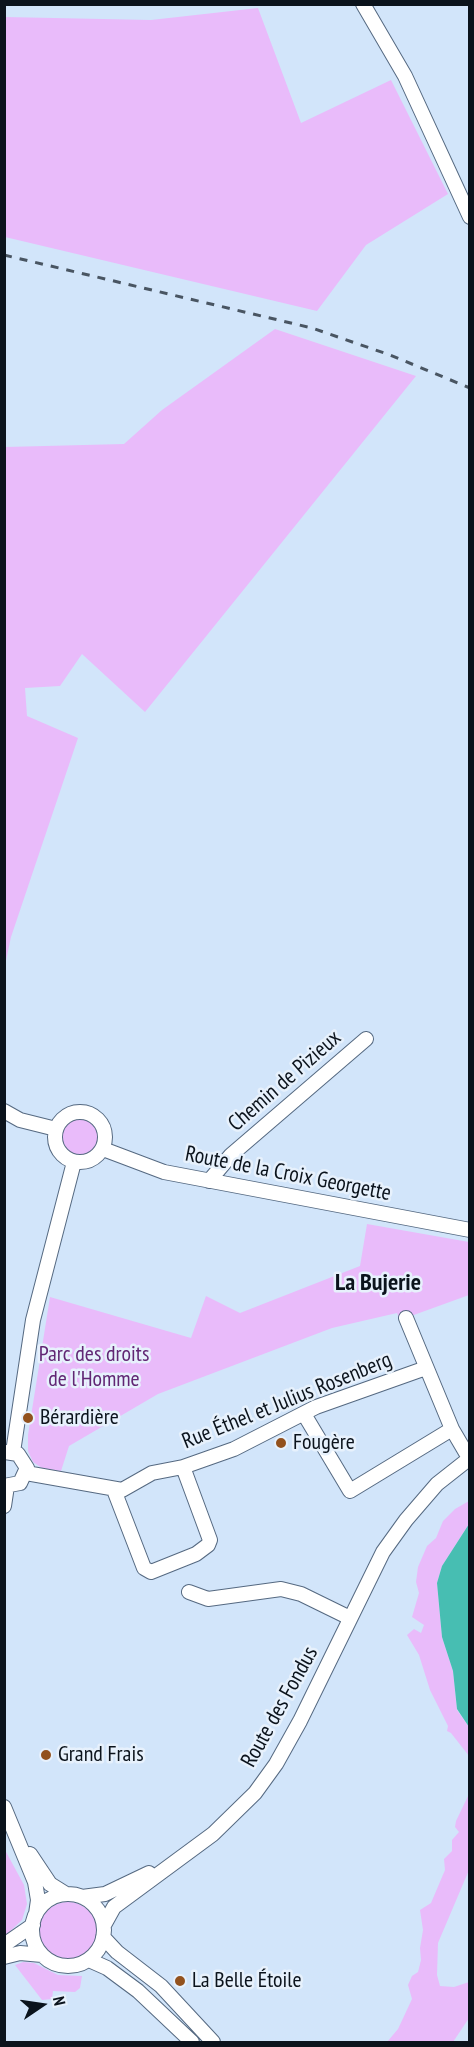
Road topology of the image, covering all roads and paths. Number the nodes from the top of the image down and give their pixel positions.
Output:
1 (363, 4) edge
2 (470, 218) edge
3 (366, 1039) dead end
4 (4, 1111) edge
5 (56, 1129) junction
6 (103, 1149) junction
7 (74, 1162) junction
8 (208, 1180) junction
9 (470, 1230) edge
10 (406, 1318) dead end
11 (426, 1368) junction
12 (304, 1414) junction
13 (452, 1429) junction
14 (9, 1452) edge
15 (469, 1458) edge
16 (183, 1467) junction
17 (26, 1473) junction
18 (6, 1486) edge
19 (114, 1490) junction
20 (4, 1506) edge
21 (189, 1592) dead end
22 (350, 1618) junction
23 (7, 1813) edge
24 (183, 1856) junction
25 (66, 1894) junction
26 (82, 1897) junction
27 (34, 1920) junction
28 (104, 1931) junction
29 (4, 1945) edge
30 (42, 1955) junction
31 (4, 1957) edge
32 (89, 1960) junction
33 (192, 2043) edge
34 (213, 2043) edge

1 - 2 street
3 - 8 street, Chemin de Pizieux
4 - 5 street
5 - 6 street
5 - 7 street
6 - 7 street
6 - 8 street, Route de la Croix Georgette
7 - 14 street
8 - 9 street, Route de la Croix Georgette
10 - 11 street, Rue Éthel et Julius Rosenberg
11 - 12 street, Rue Éthel et Julius Rosenberg
11 - 13 street, Rue Éthel et Julius Rosenberg
12 - 13 street
12 - 16 street, Rue Éthel et Julius Rosenberg
13 - 15 street, Rue Éthel et Julius Rosenberg
14 - 17 street
15 - 22 street, Route des Fondus
16 - 19 street, Rue Éthel et Julius Rosenberg
16 - 19 street
17 - 18 street
17 - 19 street
18 - 20 street
21 - 22 street
22 - 24 street, Route des Fondus
23 - 25 street
23 - 27 street
24 - 26 street, Route des Fondus
24 - 28 street, Route des Fondus
25 - 26 street
25 - 27 street
26 - 28 street
27 - 29 street
27 - 30 street
28 - 32 street
28 - 34 street
30 - 31 street
30 - 32 street
32 - 33 street

